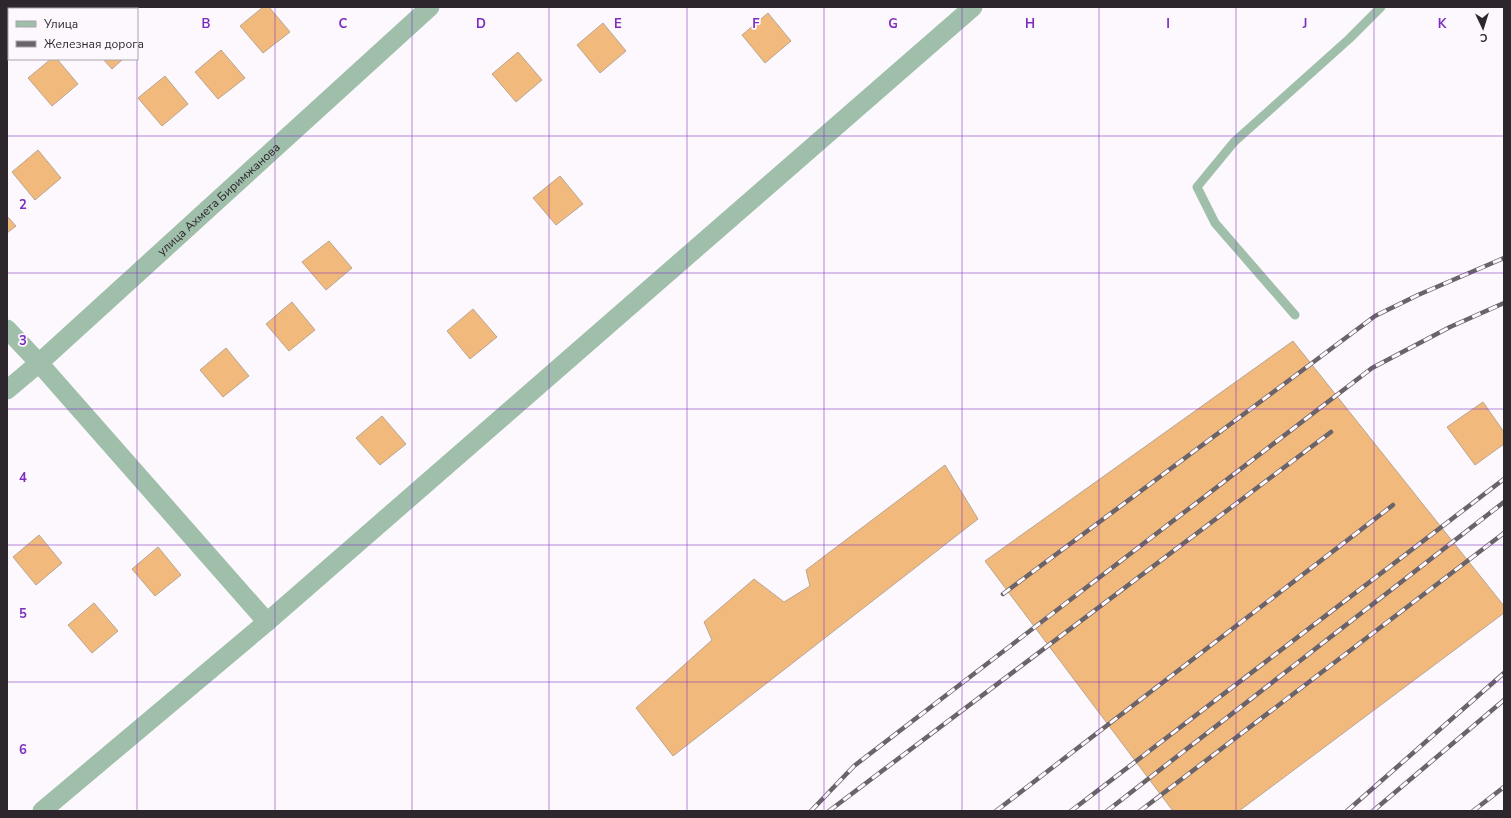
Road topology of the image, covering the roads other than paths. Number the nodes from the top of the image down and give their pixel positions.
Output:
1 (430, 7) edge
2 (973, 7) edge
3 (1381, 7) edge
4 (1295, 315) dead end
5 (7, 329) edge
6 (39, 363) junction
7 (7, 390) edge
8 (267, 622) junction
9 (42, 811) edge

1 - 6 street, улица Ахмета Биримжанова
2 - 8 street
3 - 4 lane
5 - 6 street
6 - 7 street, улица Ахмета Биримжанова
6 - 8 street
8 - 9 street

